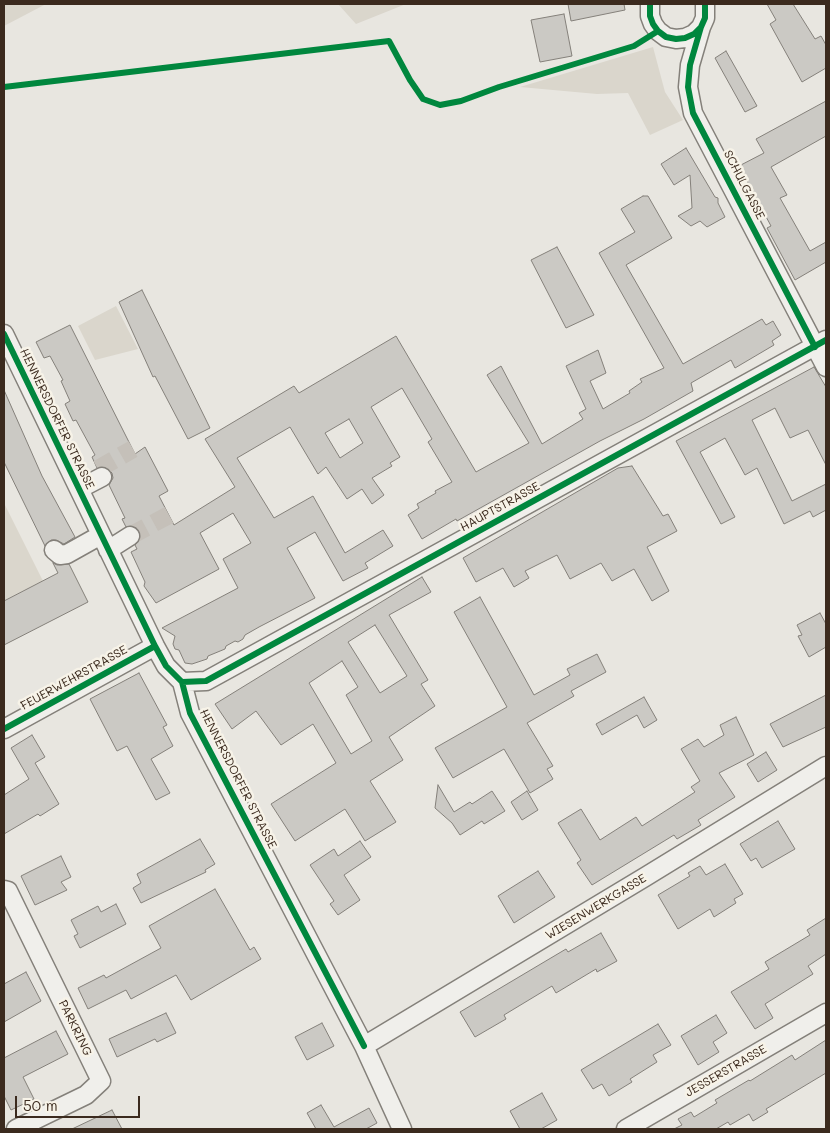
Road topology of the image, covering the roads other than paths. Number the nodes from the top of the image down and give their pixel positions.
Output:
1 (650, 4) edge
2 (705, 4) edge
3 (701, 27) junction
4 (4, 334) edge
5 (820, 344) edge
6 (826, 367) edge
7 (100, 473) tunnel mouth
8 (77, 485) junction
9 (130, 536) tunnel mouth
10 (104, 542) junction
11 (54, 550) dead end
12 (155, 646) junction
13 (182, 682) junction
14 (4, 729) edge
15 (826, 766) edge
16 (4, 890) edge
17 (826, 1013) edge
18 (364, 1046) junction
19 (16, 1129) edge
20 (402, 1129) edge
21 (626, 1129) edge

1 - 3 street
2 - 3 street, SCHULGASSE
3 - 5 street, SCHULGASSE
4 - 8 street, HENNERSDORFER STRASSE
5 - 6 street, SCHULGASSE
5 - 13 street, HAUPTSTRASSE
7 - 8 street
8 - 10 street, HENNERSDORFER STRASSE
9 - 10 street
10 - 11 street
10 - 12 street, HENNERSDORFER STRASSE
12 - 13 street, HENNERSDORFER STRASSE
12 - 14 street, FEUERWEHRSTRASSE
13 - 18 street, HENNERSDORFER STRASSE
15 - 18 street, WIESENWERKGASSE
16 - 19 street, PARKRING
17 - 21 street, JESSERSTRASSE
18 - 20 street, HENNERSDORFER STRASSE

